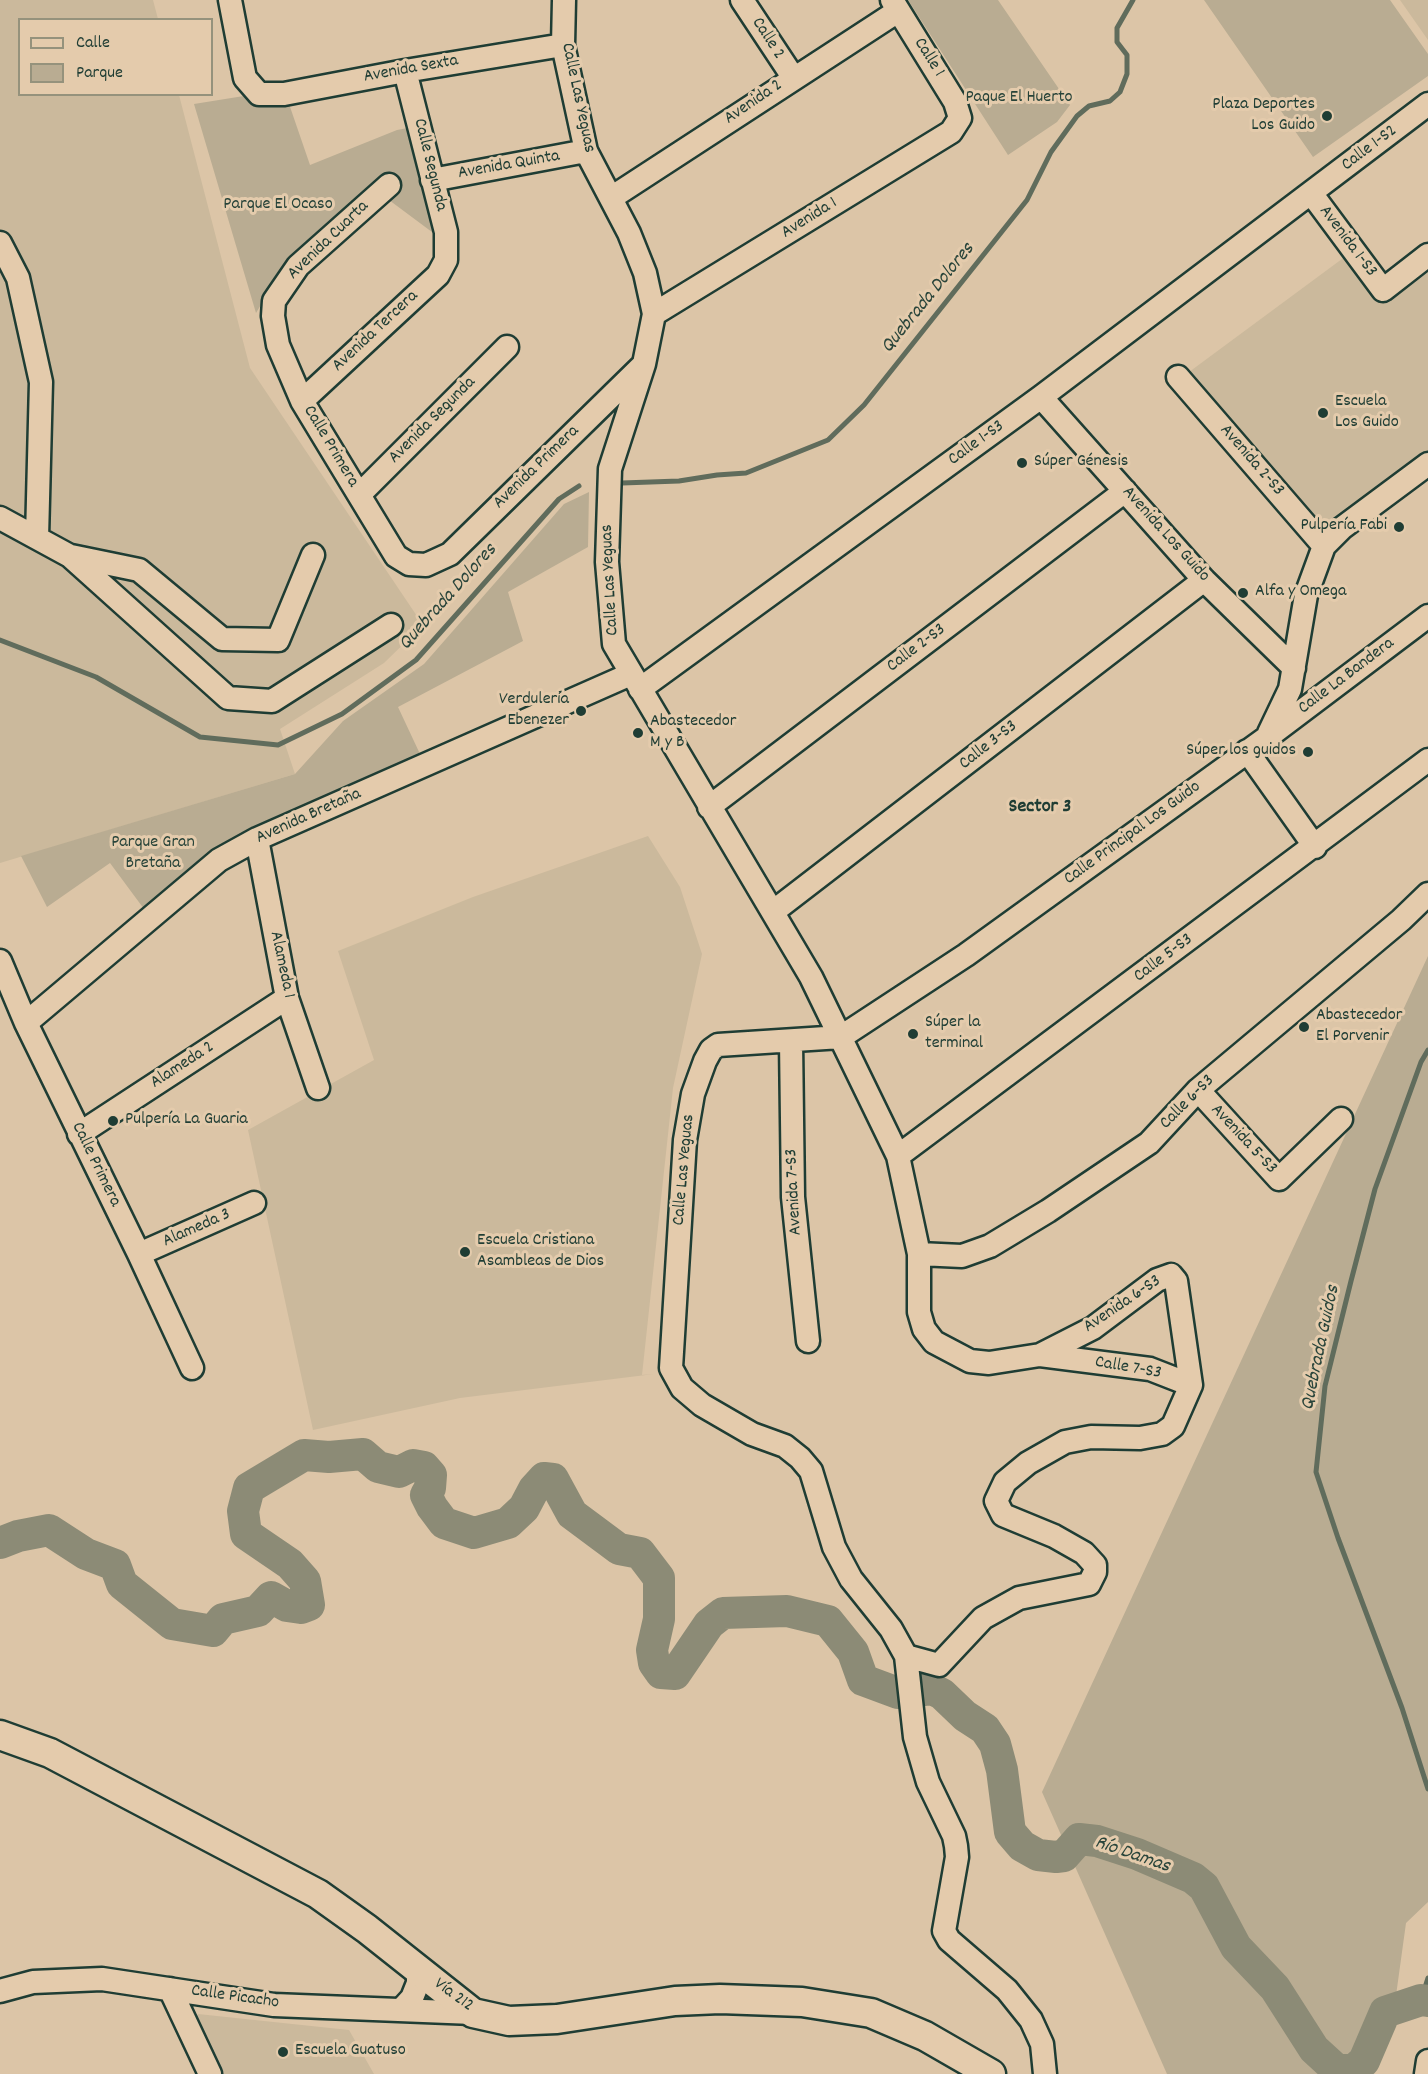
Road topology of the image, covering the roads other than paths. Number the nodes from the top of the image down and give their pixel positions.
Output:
1 (230, 0) edge
2 (564, 0) edge
3 (742, 0) edge
4 (895, 5) edge
5 (563, 45) junction
6 (405, 71) junction
7 (793, 77) junction
8 (1428, 104) edge
9 (960, 118) joint
10 (586, 152) junction
11 (432, 180) junction
12 (389, 185) dead end
13 (1311, 193) junction
14 (611, 198) junction
15 (0, 243) edge
16 (1428, 255) edge
17 (446, 260) joint
18 (274, 301) joint
19 (654, 314) junction
20 (507, 347) dead end
21 (644, 363) junction
22 (1178, 377) dead end
23 (1041, 397) junction
24 (302, 401) junction
25 (1428, 464) edge
26 (1125, 491) junction
27 (358, 495) junction
28 (0, 518) edge
29 (37, 538) junction
30 (1324, 546) junction
31 (313, 555) dead end
32 (70, 556) junction
33 (426, 565) joint
34 (1204, 580) junction
35 (1428, 616) edge
36 (391, 625) dead end
37 (1294, 668) junction
38 (635, 682) junction
39 (1256, 745) junction
40 (1428, 760) edge
41 (709, 807) junction
42 (257, 839) junction
43 (1315, 847) junction
44 (1428, 894) edge
45 (774, 911) junction
46 (0, 961) edge
47 (287, 998) junction
48 (26, 1023) junction
49 (841, 1036) junction
50 (791, 1041) junction
51 (318, 1088) dead end
52 (1197, 1090) junction
53 (1341, 1119) dead end
54 (79, 1134) junction
55 (898, 1156) junction
56 (254, 1203) dead end
57 (140, 1254) junction
58 (919, 1254) junction
59 (808, 1341) dead end
60 (1040, 1355) junction
61 (192, 1368) dead end
62 (1191, 1385) junction
63 (906, 1656) junction
64 (0, 1736) edge
65 (418, 1969) junction
66 (171, 1989) junction
67 (0, 1991) edge
68 (401, 2010) junction
69 (473, 2013) junction
70 (1428, 2061) edge
71 (210, 2074) edge
72 (991, 2074) edge
73 (1045, 2074) edge
74 (1426, 2074) edge

1 - 6 street, Avenida Sexta
2 - 5 street, Calle Las Yeguas
3 - 7 street, Calle 2
4 - 7 street, Avenida 2
4 - 9 street, Calle 1
5 - 6 street, Avenida Sexta
5 - 10 street, Calle Las Yeguas
6 - 11 street, Calle Segunda
7 - 14 street, Avenida 2
8 - 13 street, Calle 1-S2
9 - 19 street, Avenida 1
10 - 11 street, Avenida Quinta
10 - 14 street, Calle Las Yeguas
11 - 17 street, Calle Segunda
12 - 18 street, Avenida Cuarta
13 - 16 street, Avenida 1-S3
13 - 23 street, Calle 1-S3
14 - 19 street, Calle Las Yeguas
15 - 29 street
17 - 24 street, Avenida Tercera
18 - 24 street, Calle Primera
19 - 21 street, Calle Las Yeguas
20 - 27 street, Avenida Segunda
21 - 33 street, Avenida Primera
21 - 38 street, Calle Las Yeguas
22 - 30 street, Avenida 2-S3
23 - 26 street, Avenida Los Guido
23 - 38 street, Calle 1-S3
24 - 27 street, Calle Primera
25 - 30 street, Calle Principal Los Guido
26 - 34 street, Avenida Los Guido
26 - 41 street, Calle 2-S3
27 - 33 street, Calle Primera
28 - 29 street
29 - 32 street
30 - 37 street, Calle Principal Los Guido
31 - 32 street
32 - 36 street
34 - 37 street, Avenida Los Guido
34 - 45 street, Calle 3-S3
35 - 39 street, Calle La Bandera
37 - 39 street, Calle Principal Los Guido
38 - 41 street, Calle Las Yeguas
38 - 42 street, Avenida Bretaña
39 - 43 street
39 - 49 street, Calle Principal Los Guido
40 - 43 street, Calle 5-S3
41 - 45 street, Calle Las Yeguas
42 - 47 street, Alameda 1
42 - 48 street, Avenida Bretaña
43 - 55 street, Calle 5-S3
44 - 52 street, Calle 6-S3
45 - 49 street, Calle Las Yeguas
46 - 48 street, Calle Primera
47 - 51 street, Alameda 1
47 - 54 street, Alameda 2
48 - 54 street, Calle Primera
49 - 50 street, Calle Las Yeguas
49 - 55 street, Calle 7-S3
50 - 59 street, Avenida 7-S3
50 - 63 street, Calle Las Yeguas
52 - 53 street, Avenida 5-S3
52 - 58 street, Calle 6-S3
54 - 57 street, Calle Primera
55 - 58 street, Calle 7-S3
56 - 57 street, Alameda 3
57 - 61 street, Calle Primera
58 - 60 street, Calle 7-S3
60 - 62 street, Calle 7-S3
60 - 62 street, Avenida 6-S3
62 - 63 street
63 - 73 street, Calle Las Yeguas
64 - 65 main road, Vía 212
65 - 68 street
65 - 69 main road, Vía 212
66 - 67 street, Calle Picacho
66 - 68 street, Calle Picacho
66 - 71 street
68 - 69 street, Calle Picacho
69 - 72 main road, Vía 212
70 - 74 street

